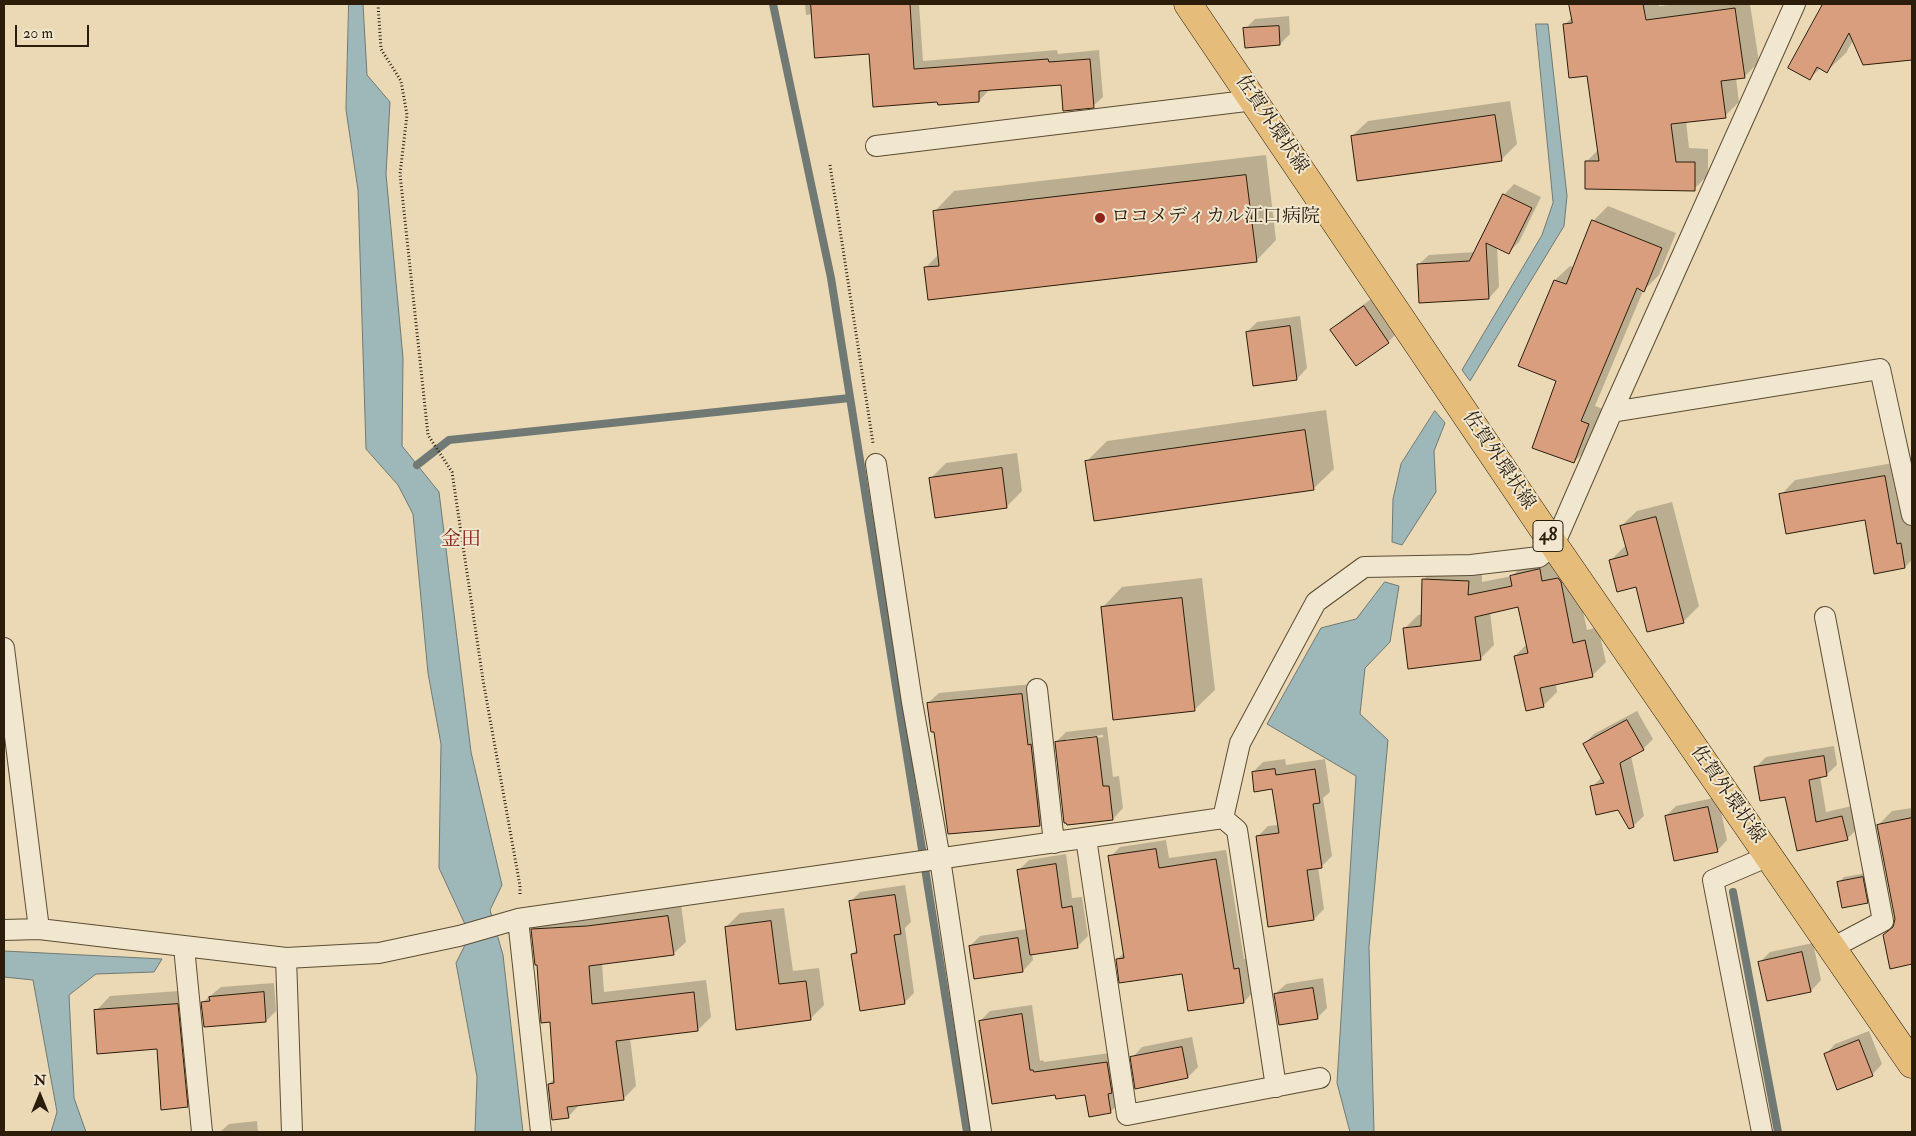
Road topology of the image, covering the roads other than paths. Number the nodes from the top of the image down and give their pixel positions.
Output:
1 (1188, 4) edge
2 (1795, 4) edge
3 (1254, 100) junction
4 (876, 146) dead end
5 (1612, 412) junction
6 (876, 464) road end
7 (1912, 515) edge
8 (1554, 545) junction
9 (1825, 617) dead end
10 (4, 648) edge
11 (1037, 689) dead end
12 (1223, 818) junction
13 (1086, 838) junction
14 (1054, 843) junction
15 (1769, 856) junction
16 (940, 859) junction
17 (510, 921) junction
18 (39, 929) junction
19 (4, 930) edge
20 (184, 947) junction
21 (1832, 948) junction
22 (286, 958) junction
23 (1912, 1064) edge
24 (1320, 1078) dead end
25 (1276, 1086) junction
26 (202, 1132) edge
27 (292, 1132) edge
28 (542, 1132) edge
29 (981, 1132) edge
30 (1762, 1132) edge

1 - 3 main road, 佐賀外環状線 / 48
2 - 5 street
3 - 4 street
3 - 8 main road, 佐賀外環状線 / 48
5 - 7 street
5 - 8 street
6 - 16 street
8 - 12 street
8 - 15 main road, 佐賀外環状線 / 48
9 - 21 street
10 - 18 street
11 - 14 street
12 - 13 street
12 - 25 street
13 - 14 street
13 - 25 street
14 - 16 street
15 - 21 main road, 佐賀外環状線 / 48
15 - 30 street
16 - 17 street
16 - 29 street
17 - 22 street
17 - 28 street
18 - 19 street
18 - 20 street
20 - 22 street
20 - 26 street
21 - 23 main road, 佐賀外環状線 / 48
22 - 27 street
24 - 25 street

